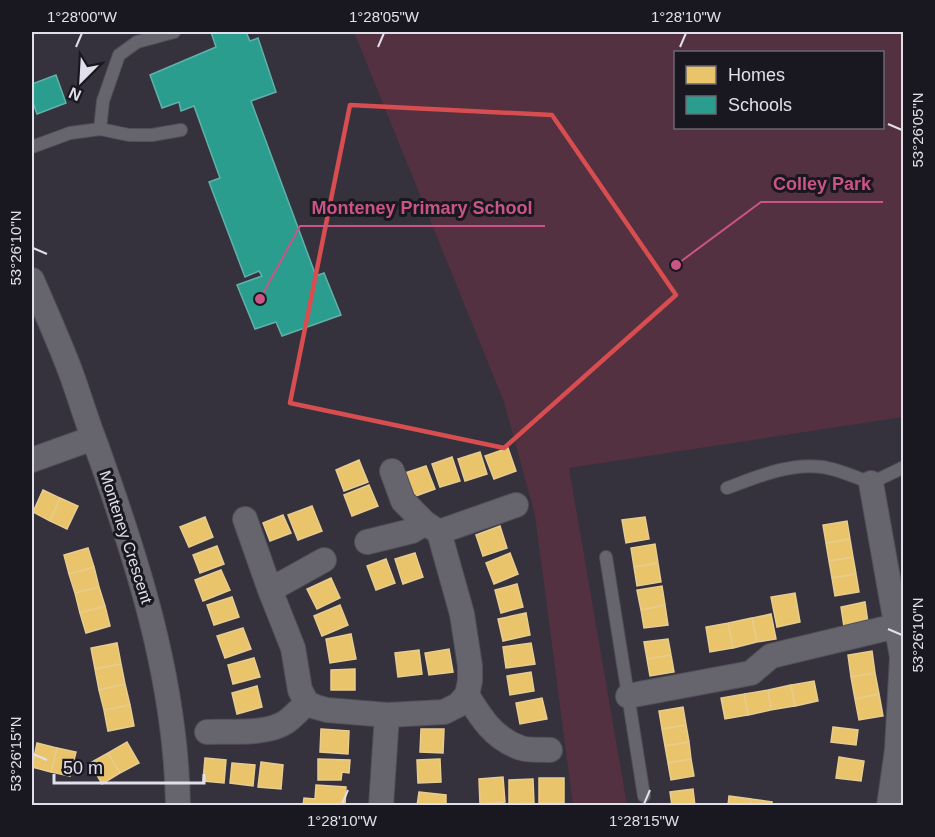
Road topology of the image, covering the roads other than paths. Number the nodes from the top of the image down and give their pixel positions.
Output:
1 (174, 32) edge
2 (100, 129) junction
3 (181, 130) dead end
4 (32, 147) edge
5 (32, 280) edge
6 (93, 438) junction
7 (32, 460) edge
8 (903, 467) edge
9 (392, 471) dead end
10 (871, 483) junction
11 (727, 488) dead end
12 (516, 505) dead end
13 (245, 519) dead end
14 (432, 527) junction
15 (367, 542) dead end
16 (606, 557) dead end
17 (324, 560) dead end
18 (270, 590) junction
19 (896, 626) junction
20 (903, 657) edge
21 (467, 695) junction
22 (628, 696) junction
23 (307, 702) junction
24 (387, 715) junction
25 (207, 732) dead end
26 (550, 750) dead end
27 (644, 796) dead end
28 (178, 806) edge
29 (381, 806) edge
30 (889, 806) edge

1 - 2 lane
2 - 3 lane
2 - 4 lane
5 - 6 street, Monteney Crescent
6 - 7 street
6 - 28 street, Monteney Crescent
8 - 10 lane
9 - 14 street
10 - 11 lane
10 - 19 street
12 - 14 street
13 - 18 street
14 - 15 street
14 - 21 street
16 - 22 lane
17 - 18 street
18 - 23 street
19 - 20 street
19 - 22 street
20 - 30 street
21 - 24 street
21 - 26 street
22 - 27 lane
23 - 24 street
23 - 25 street
24 - 29 street

